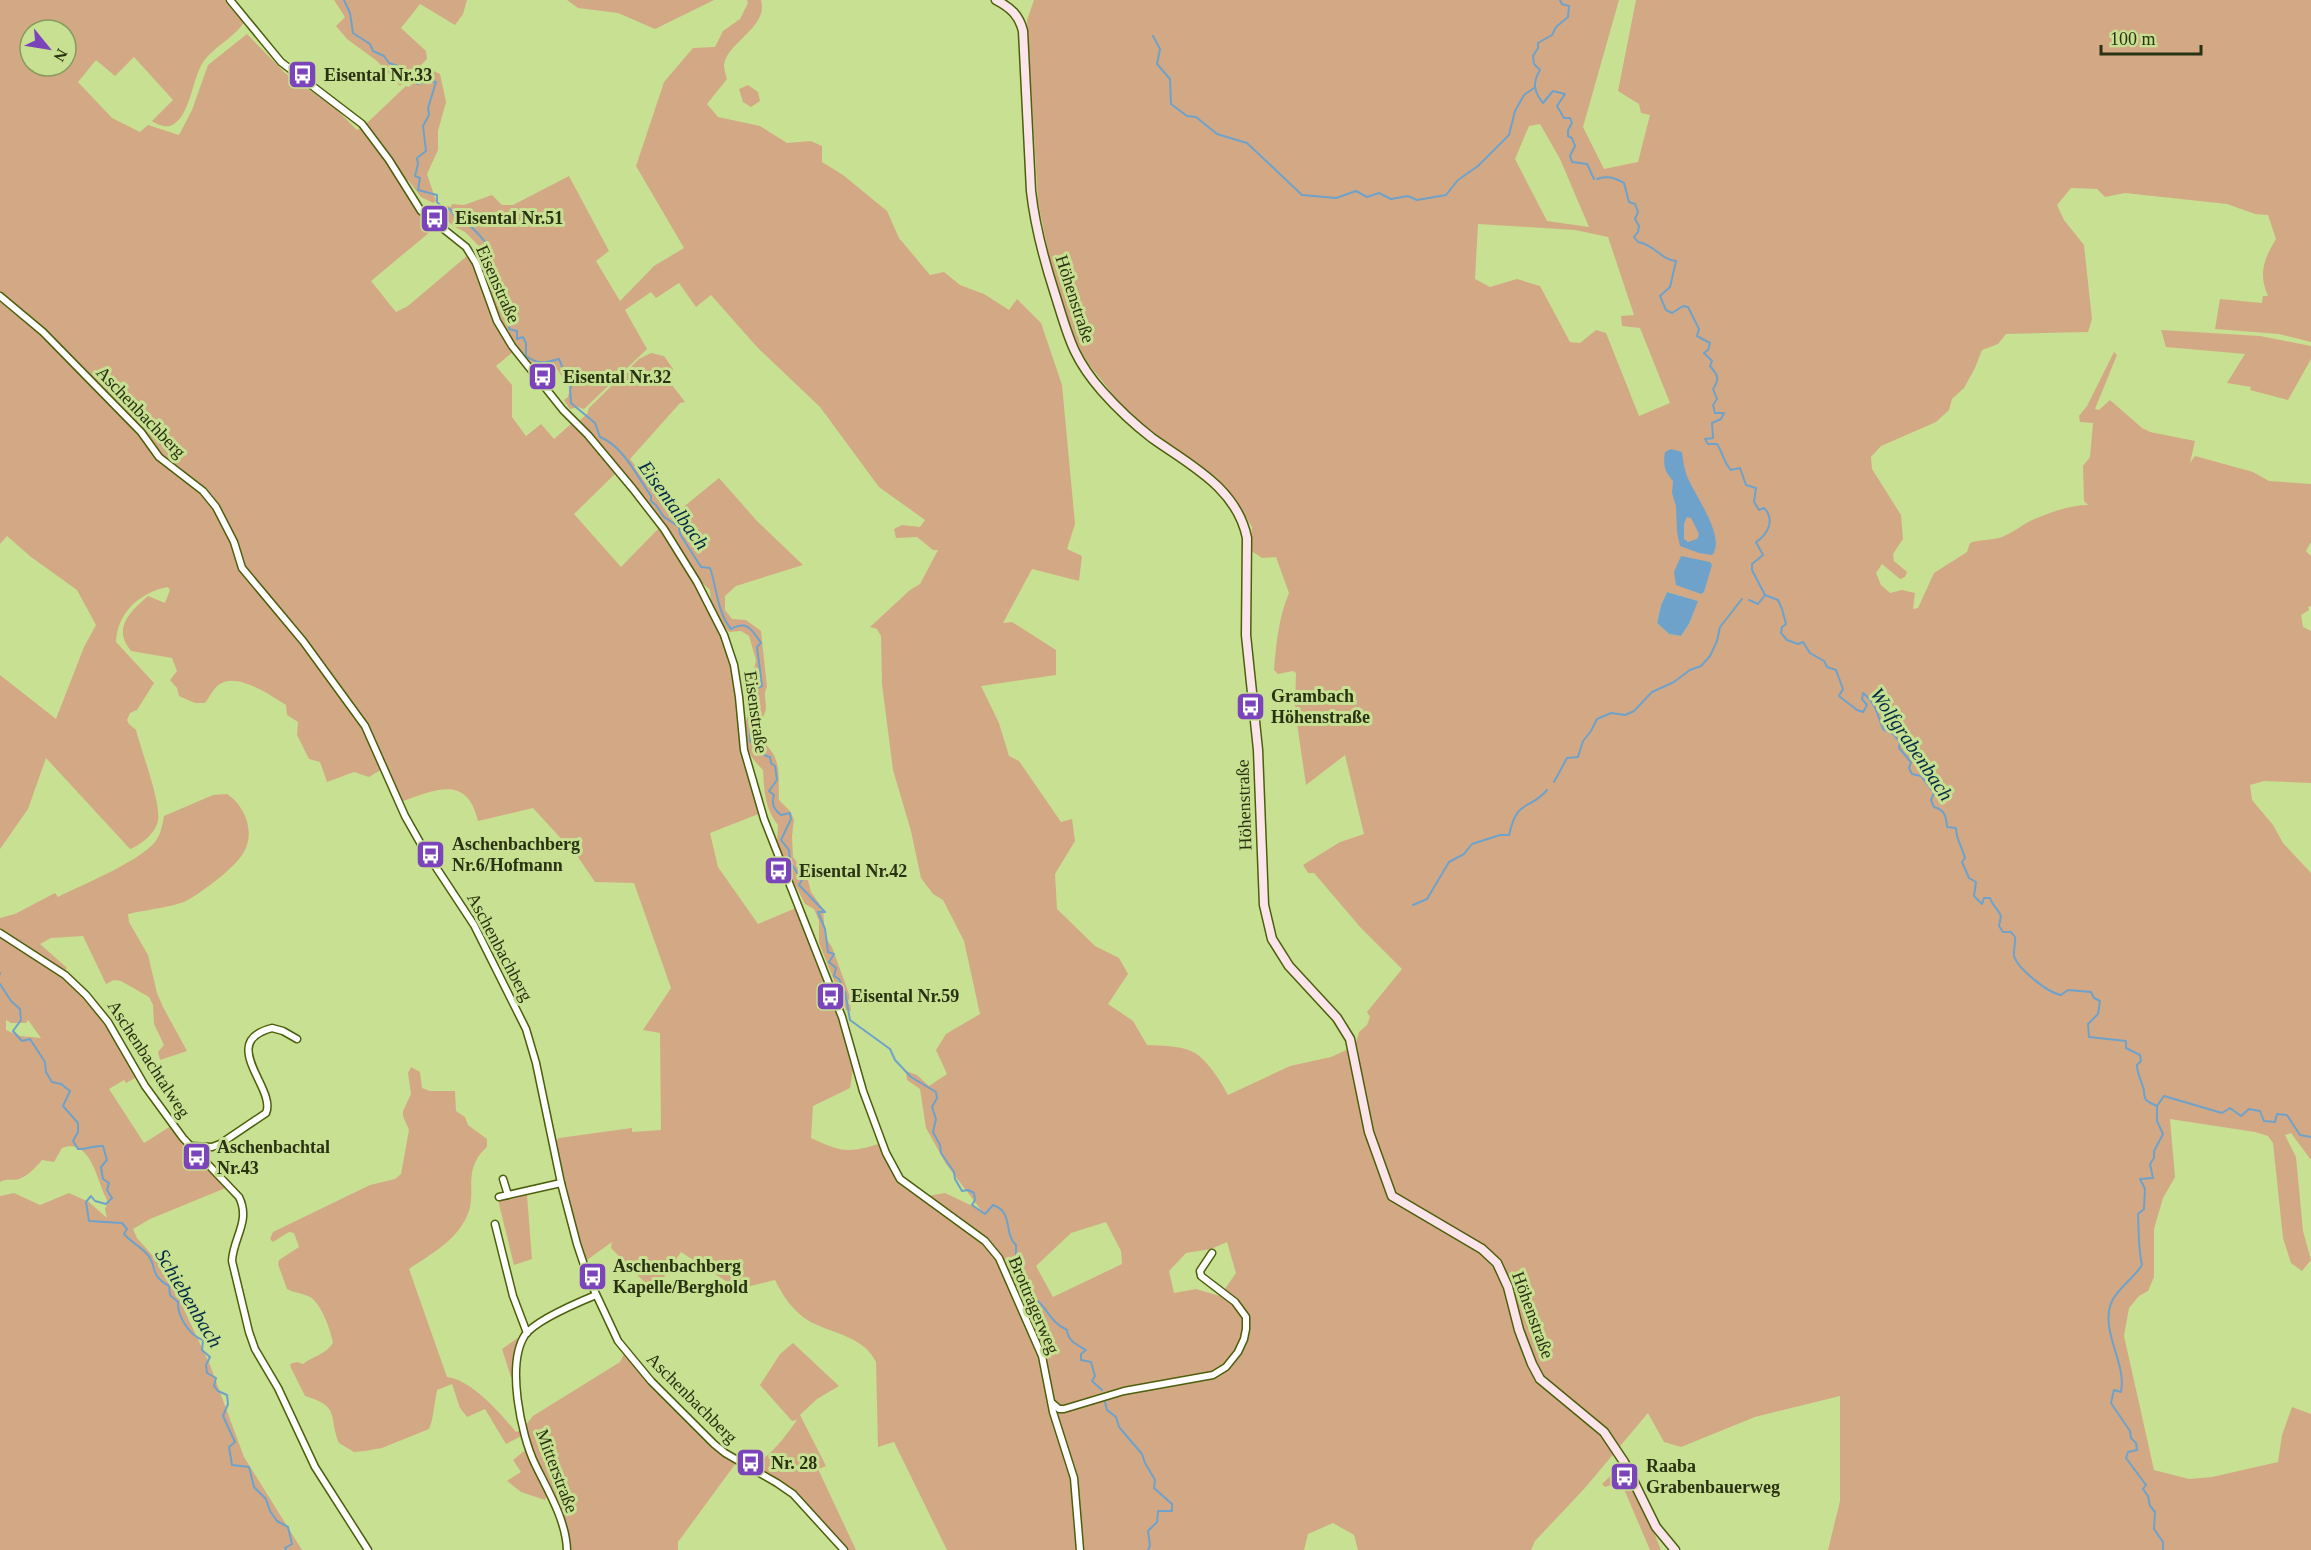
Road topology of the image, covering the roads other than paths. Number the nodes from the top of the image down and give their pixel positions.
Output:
1 (230, 0) edge
2 (996, 0) edge
3 (0, 297) edge
4 (0, 933) edge
5 (842, 1017) joint
6 (297, 1039) dead end
7 (190, 1146) junction
8 (503, 1179) dead end
9 (561, 1183) junction
10 (508, 1195) junction
11 (499, 1197) dead end
12 (495, 1224) dead end
13 (1212, 1253) dead end
14 (596, 1295) junction
15 (527, 1333) junction
16 (1050, 1400) junction
17 (368, 1550) edge
18 (567, 1550) edge
19 (844, 1550) edge
20 (1080, 1550) edge
21 (1675, 1550) edge

1 - 5 street, Eisenstraße
2 - 21 street, Höhenstraße
3 - 9 street, Aschenbachberg
4 - 7 street, Aschenbachtalweg
5 - 16 street, Brottragerweg
6 - 7 street
7 - 17 street, Aschenbachtalweg
8 - 10 street
9 - 10 street
9 - 14 street, Aschenbachberg
10 - 11 street
12 - 15 street
13 - 16 street
14 - 15 street
14 - 19 street, Aschenbachberg
15 - 18 street, Mitterstraße
16 - 20 street, Brottragerweg

